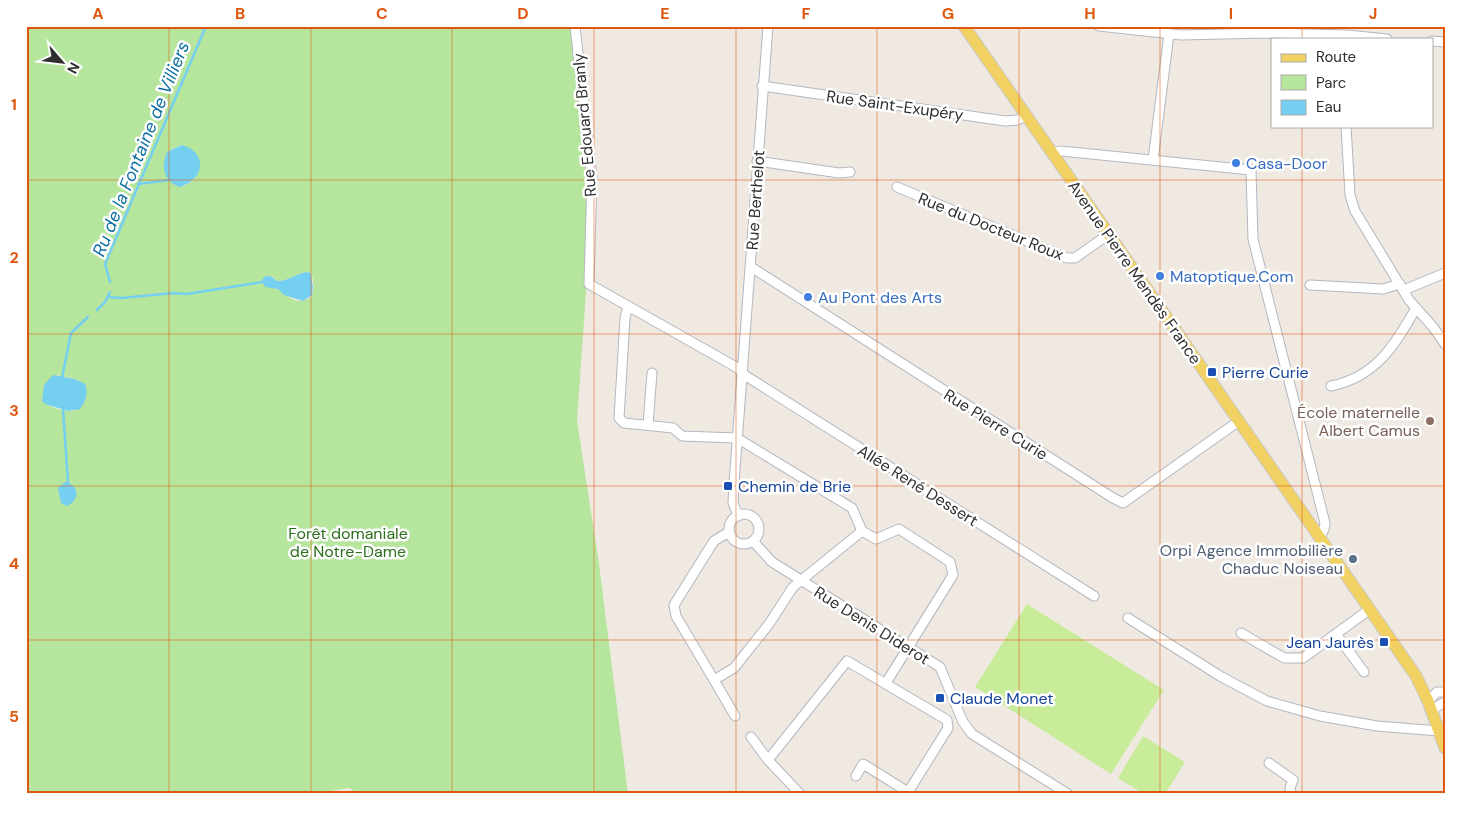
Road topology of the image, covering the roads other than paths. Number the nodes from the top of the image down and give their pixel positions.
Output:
1 (575, 26) edge
2 (768, 26) edge
3 (964, 26) edge
4 (1099, 26) edge
5 (1169, 34) junction
6 (1347, 37) edge
7 (1368, 38) edge
8 (762, 86) junction
9 (1026, 115) junction
10 (1346, 128) edge
11 (1052, 153) junction
12 (1153, 160) junction
13 (758, 161) junction
14 (850, 172) dead end
15 (897, 187) dead end
16 (1109, 234) junction
17 (751, 267) junction
18 (1445, 273) edge
19 (590, 284) joint
20 (1310, 285) dead end
21 (1402, 287) junction
22 (628, 306) junction
23 (1416, 308) junction
24 (1445, 344) edge
25 (652, 373) dead end
26 (743, 374) junction
27 (1331, 386) dead end
28 (1239, 421) junction
29 (648, 424) junction
30 (737, 438) junction
31 (738, 516) junction
32 (862, 531) junction
33 (729, 532) junction
34 (1320, 537) junction
35 (753, 541) junction
36 (800, 580) junction
37 (1094, 596) dead end
38 (1370, 609) junction
39 (1128, 618) dead end
40 (1241, 633) dead end
41 (1336, 634) junction
42 (908, 647) junction
43 (1364, 672) dead end
44 (714, 680) junction
45 (886, 684) junction
46 (1445, 692) edge
47 (1435, 703) edge
48 (735, 716) dead end
49 (1442, 730) edge
50 (751, 737) dead end
51 (1445, 748) edge
52 (768, 760) junction
53 (1269, 763) dead end
54 (856, 776) dead end
55 (908, 793) edge
56 (800, 794) edge
57 (1068, 794) edge
58 (1291, 794) edge

1 - 19 street, Rue Edouard Branly
2 - 8 street, Rue Berthelot
3 - 9 main road, Avenue Pierre Mendès France
4 - 5 street
5 - 6 street
5 - 12 street
6 - 7 street
8 - 9 street, Rue Saint-Exupéry
8 - 13 street, Rue Berthelot
9 - 11 main road, Avenue Pierre Mendès France
10 - 21 street
11 - 12 street
11 - 16 main road, Avenue Pierre Mendès France
12 - 34 street
13 - 14 street
13 - 17 street, Rue Berthelot
15 - 16 street, Rue du Docteur Roux
16 - 28 main road, Avenue Pierre Mendès France
17 - 26 street, Rue Berthelot
17 - 28 street, Rue Pierre Curie
18 - 21 street
19 - 22 street, Allée René Dessert
20 - 21 street
21 - 23 street
22 - 26 street, Allée René Dessert
22 - 29 street
23 - 24 street
23 - 27 street
25 - 29 street
26 - 30 street
26 - 37 street, Allée René Dessert
28 - 34 main road, Avenue Pierre Mendès France
29 - 30 street
30 - 31 street
30 - 32 street
31 - 33 street
31 - 35 street
32 - 36 street
32 - 42 street
33 - 35 street
33 - 44 street
34 - 38 main road, Avenue Pierre Mendès France
35 - 36 street, Rue Denis Diderot
36 - 42 street, Rue Denis Diderot
36 - 44 street
38 - 41 street
38 - 47 main road, Avenue Pierre Mendès France
39 - 49 street
40 - 41 street
41 - 43 street
42 - 45 street
42 - 57 street, Rue Denis Diderot
44 - 48 street
45 - 52 street
45 - 55 street
46 - 47 street
47 - 49 main road, Avenue Pierre Mendès France
49 - 51 main road, Avenue Pierre Mendès France
50 - 52 street
52 - 56 street
53 - 58 street
54 - 55 street

